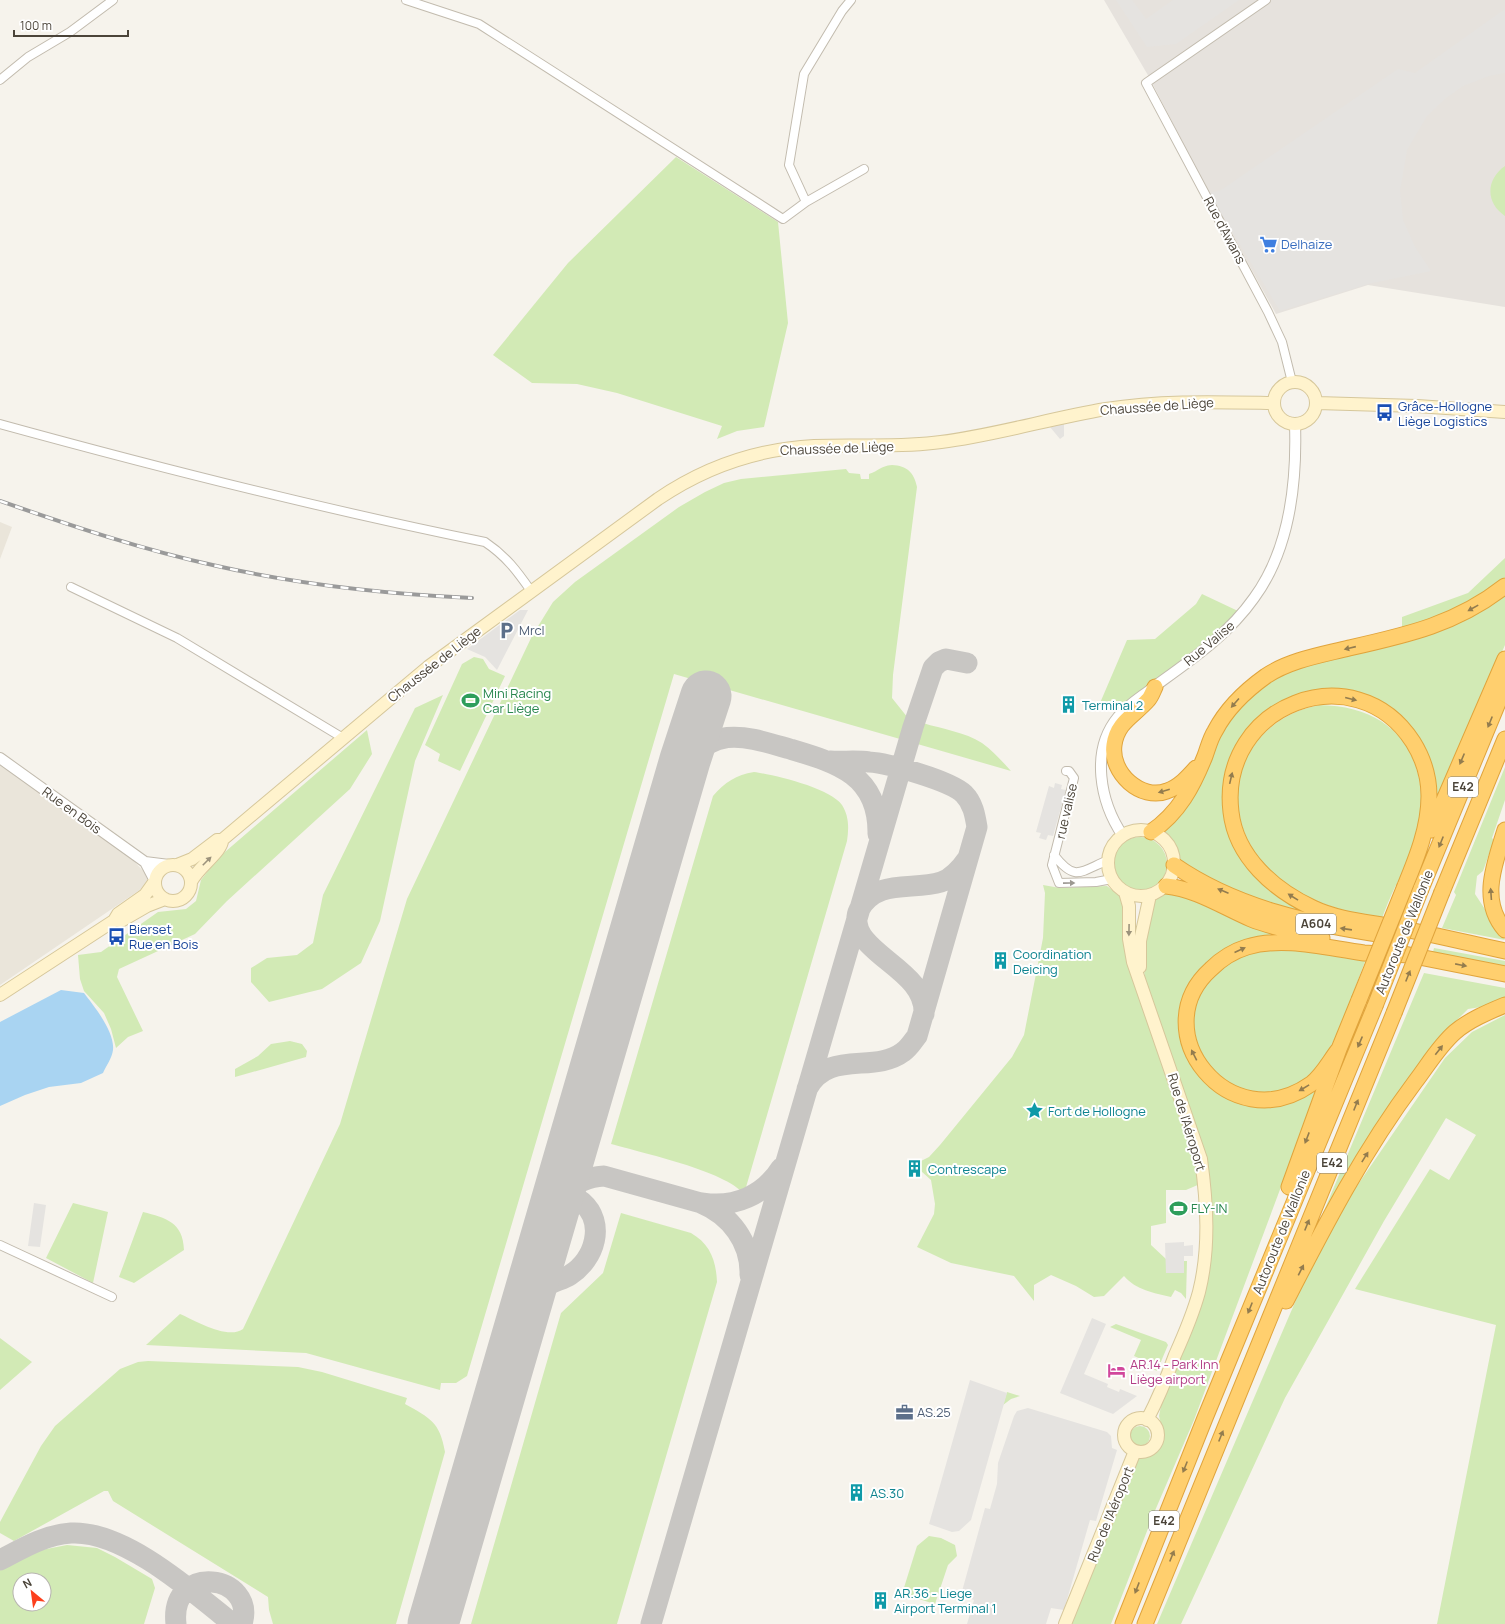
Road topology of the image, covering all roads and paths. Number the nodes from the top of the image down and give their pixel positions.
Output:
1 (113, 0) edge
2 (406, 0) edge
3 (851, 0) edge
4 (1266, 0) edge
5 (0, 80) edge
6 (864, 169) dead end
7 (806, 202) junction
8 (1292, 382) junction
9 (1274, 403) junction
10 (1317, 403) junction
11 (1505, 412) edge
12 (0, 424) edge
13 (1295, 424) junction
14 (1505, 586) edge
15 (71, 587) dead end
16 (531, 591) junction
17 (1505, 659) edge
18 (1505, 686) edge
19 (1155, 687) junction
20 (343, 738) junction
21 (1505, 739) edge
22 (0, 758) edge
23 (1204, 758) junction
24 (1066, 770) dead end
25 (1505, 830) edge
26 (1151, 832) junction
27 (1123, 836) junction
28 (222, 840) junction
29 (1054, 855) junction
30 (1418, 855) junction
31 (1108, 860) junction
32 (144, 862) junction
33 (173, 865) junction
34 (1174, 865) junction
35 (1112, 879) junction
36 (155, 881) junction
37 (191, 882) junction
38 (1166, 886) junction
39 (1125, 892) junction
40 (1150, 895) junction
41 (165, 899) junction
42 (115, 920) junction
43 (1505, 930) edge
44 (1468, 943) junction
45 (1505, 951) edge
46 (1409, 955) junction
47 (1505, 974) edge
48 (1141, 985) junction
49 (0, 995) edge
50 (1505, 1005) edge
51 (1339, 1049) junction
52 (0, 1245) edge
53 (1275, 1246) junction
54 (112, 1297) dead end
55 (1272, 1313) junction
56 (1147, 1420) junction
57 (1135, 1451) junction
58 (1065, 1624) edge
59 (1123, 1624) edge
60 (1145, 1624) edge

1 - 5 street
2 - 7 street
3 - 7 street
4 - 8 street, Rue d'Awans
6 - 7 street
8 - 9 main road
8 - 10 main road
9 - 13 main road
9 - 16 main road, Chaussée de Liège
10 - 11 main road
10 - 13 main road
12 - 16 street
13 - 19 street, Rue Valise
14 -> 23 highway
15 - 20 street
16 - 20 main road, Chaussée de Liège
17 -> 30 highway
18 -> 53 highway, Autoroute de Wallonie / E42, bridge
23 -> 19 highway
19 - 27 street, Rue Valise
20 - 28 main road, Chaussée de Liège
55 -> 21 highway, Autoroute de Wallonie / E42, bridge
22 - 32 street, Rue en Bois
23 - 26 highway
24 - 29 street, rue valise
43 -> 25 highway
26 - 27 main road
26 - 34 main road
27 - 31 main road
28 - 33 main road, Chaussée de Liège
37 -> 28 main road, Chaussée de Liège
29 - 31 street
29 -> 35 street
44 -> 30 highway
30 - 51 highway, bridge
31 - 35 main road
32 - 33 street, Rue en Bois
32 - 36 street, Rue en Bois
33 - 36 main road
33 - 37 main road
34 - 38 main road
44 -> 34 highway, A604
35 - 39 main road
36 - 41 main road
36 - 42 main road
37 - 41 main road
38 - 40 main road
38 - 46 highway, A604
39 - 40 main road
39 -> 48 main road, Rue de l'Aéroport
40 - 48 main road, Rue de l'Aéroport
41 - 42 main road
42 - 49 main road
44 - 45 highway, A604
46 -> 47 highway, A604
51 -> 46 highway
48 - 56 main road, Rue de l'Aéroport
55 -> 50 highway
51 -> 53 highway
52 - 54 street
53 -> 59 highway, Autoroute de Wallonie / E42
60 -> 55 highway, Autoroute de Wallonie / E42
56 - 57 main road, Rue de l'Aéroport
56 - 57 main road
57 - 58 main road, Rue de l'Aéroport

